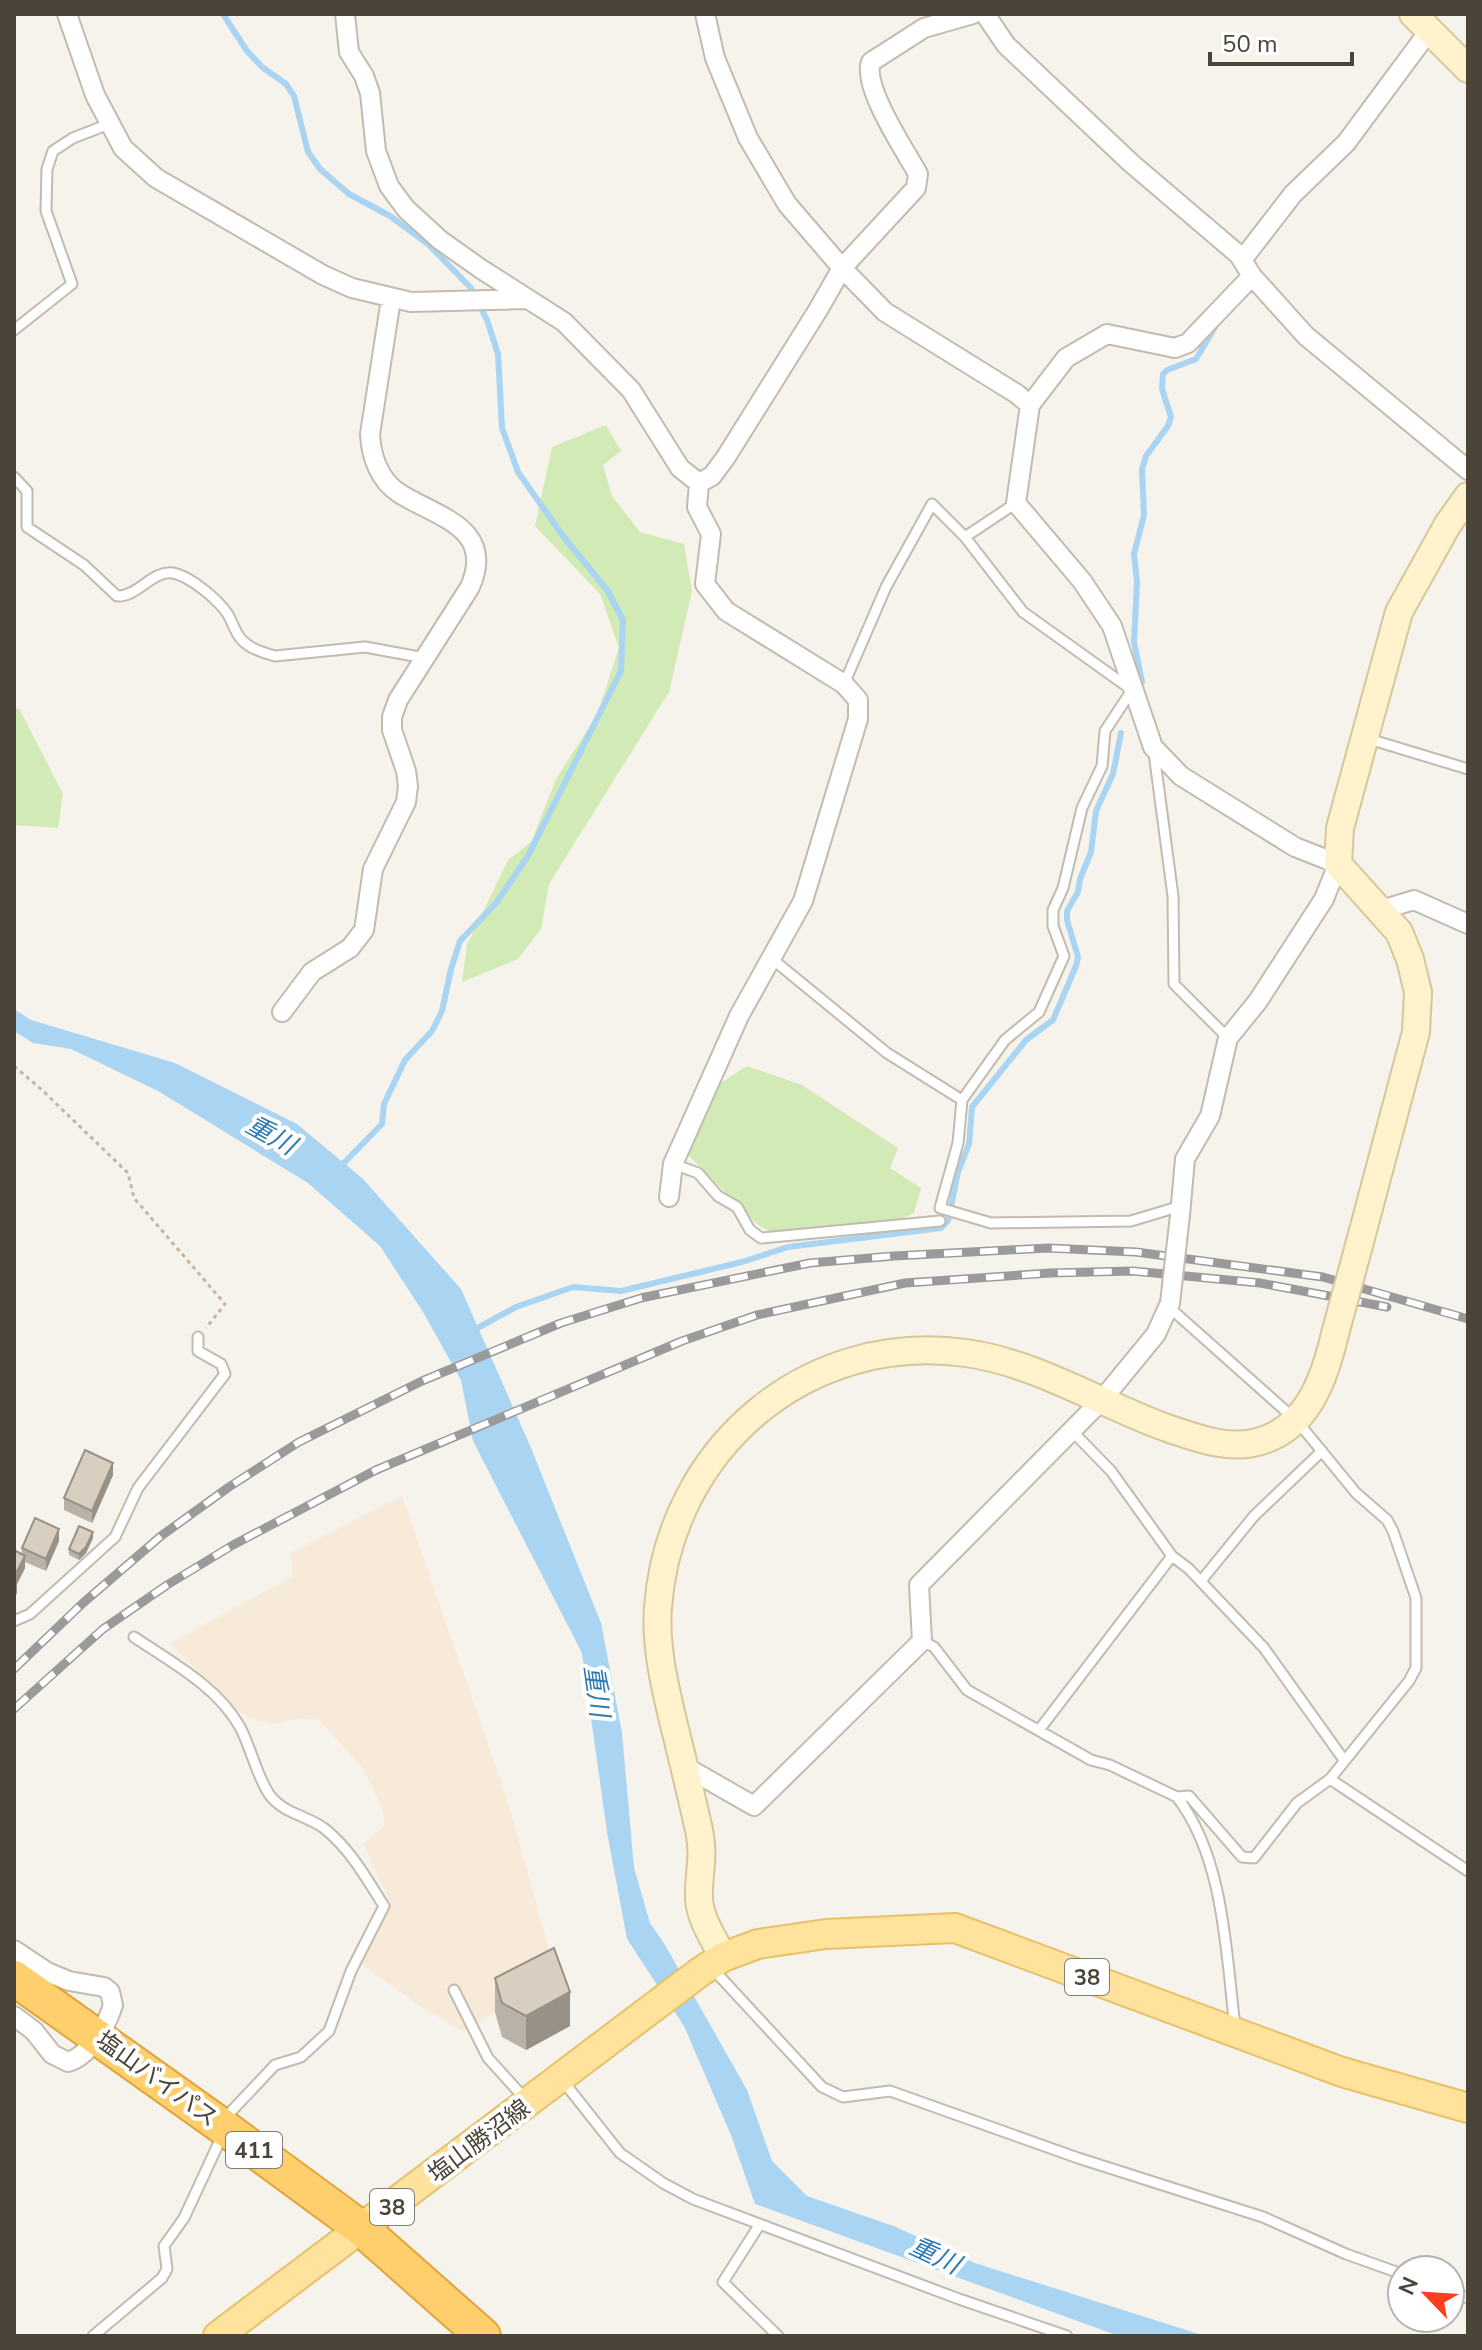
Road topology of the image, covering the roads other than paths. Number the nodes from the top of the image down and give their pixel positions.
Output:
1 (67, 14) edge
2 (345, 14) edge
3 (705, 14) edge
4 (973, 14) edge
5 (985, 14) edge
6 (1421, 22) edge
7 (1468, 69) edge
8 (109, 124) junction
9 (842, 268) junction
10 (1247, 268) junction
11 (391, 299) junction
12 (526, 299) junction
13 (14, 330) edge
14 (1030, 405) junction
15 (1468, 470) edge
16 (14, 477) edge
17 (699, 483) junction
18 (1468, 496) edge
19 (1016, 503) junction
20 (965, 537) junction
21 (425, 658) junction
22 (844, 684) junction
23 (1132, 690) junction
24 (1365, 738) junction
25 (1153, 747) junction
26 (1468, 769) edge
27 (1338, 864) junction
28 (1378, 911) junction
29 (1468, 924) edge
30 (771, 958) junction
31 (282, 1012) dead end
32 (1228, 1038) junction
33 (962, 1100) junction
34 (673, 1164) junction
35 (669, 1197) dead end
36 (1181, 1211) junction
37 (940, 1221) dead end
38 (1170, 1305) junction
39 (198, 1337) road end
40 (1101, 1401) junction
41 (1297, 1421) junction
42 (1073, 1432) junction
43 (1322, 1451) junction
44 (1172, 1556) junction
45 (1201, 1581) junction
46 (14, 1621) edge
47 (134, 1637) dead end
48 (922, 1641) junction
49 (1039, 1730) junction
50 (1344, 1760) junction
51 (684, 1766) junction
52 (1330, 1779) junction
53 (1177, 1797) junction
54 (1468, 1871) edge
55 (14, 1950) edge
56 (711, 1965) junction
57 (14, 1978) edge
58 (454, 1990) dead end
59 (14, 2016) edge
60 (1235, 2033) junction
61 (97, 2036) junction
62 (563, 2078) junction
63 (529, 2103) junction
64 (1468, 2108) edge
65 (222, 2126) junction
66 (760, 2224) junction
67 (362, 2229) junction
68 (1386, 2268) edge
69 (93, 2336) edge
70 (218, 2336) edge
71 (483, 2336) edge
72 (778, 2336) edge
73 (1067, 2336) edge

1 - 8 street
2 - 12 street
3 - 9 street
4 - 9 street
5 - 10 street
6 - 7 street
6 - 10 street
8 - 11 street
8 - 13 lane
9 - 14 street
9 - 17 street
10 - 14 street
10 - 15 street
11 - 12 street
11 - 21 street
12 - 17 street
14 - 19 street
16 - 21 lane
17 - 22 street
18 - 24 street
19 - 20 lane
19 - 23 street
20 - 22 lane
20 - 23 lane
21 - 31 street
22 - 30 street
23 - 25 street
23 - 33 lane
24 - 26 lane
24 - 27 street
25 - 27 street
25 - 32 lane
27 - 28 street
27 - 32 street
28 - 29 street
28 - 41 street, bridge
30 - 33 lane
30 - 34 street
32 - 36 street
33 - 36 lane
34 - 35 street
34 - 37 lane
36 - 38 street, bridge
38 - 40 street
38 - 41 lane
39 - 46 lane
40 - 41 street
40 - 42 street
40 - 51 street
41 - 43 lane
42 - 44 lane
42 - 48 street
43 - 45 lane
43 - 50 lane
44 - 45 lane
44 - 49 lane
45 - 50 lane
47 - 65 lane
48 - 49 lane
48 - 51 street
49 - 53 lane
50 - 52 lane
51 - 56 street
52 - 53 lane
52 - 54 lane
53 - 60 lane
55 - 61 street
56 - 60 main road, 38
56 - 62 main road, 塩山勝沼線 / 38
56 - 68 lane
57 - 61 highway, 塩山バイパス / 411
58 - 63 lane
59 - 61 street
60 - 64 main road, 38
61 - 65 highway, 塩山バイパス / 411
62 - 63 main road, 塩山勝沼線 / 38
62 - 66 lane
63 - 67 main road, 塩山勝沼線 / 38
65 - 67 highway, 塩山バイパス / 411
65 - 69 lane
66 - 72 lane
66 - 73 lane
67 - 70 main road, 塩山勝沼線 / 38
67 - 71 highway, 塩山バイパス / 411

